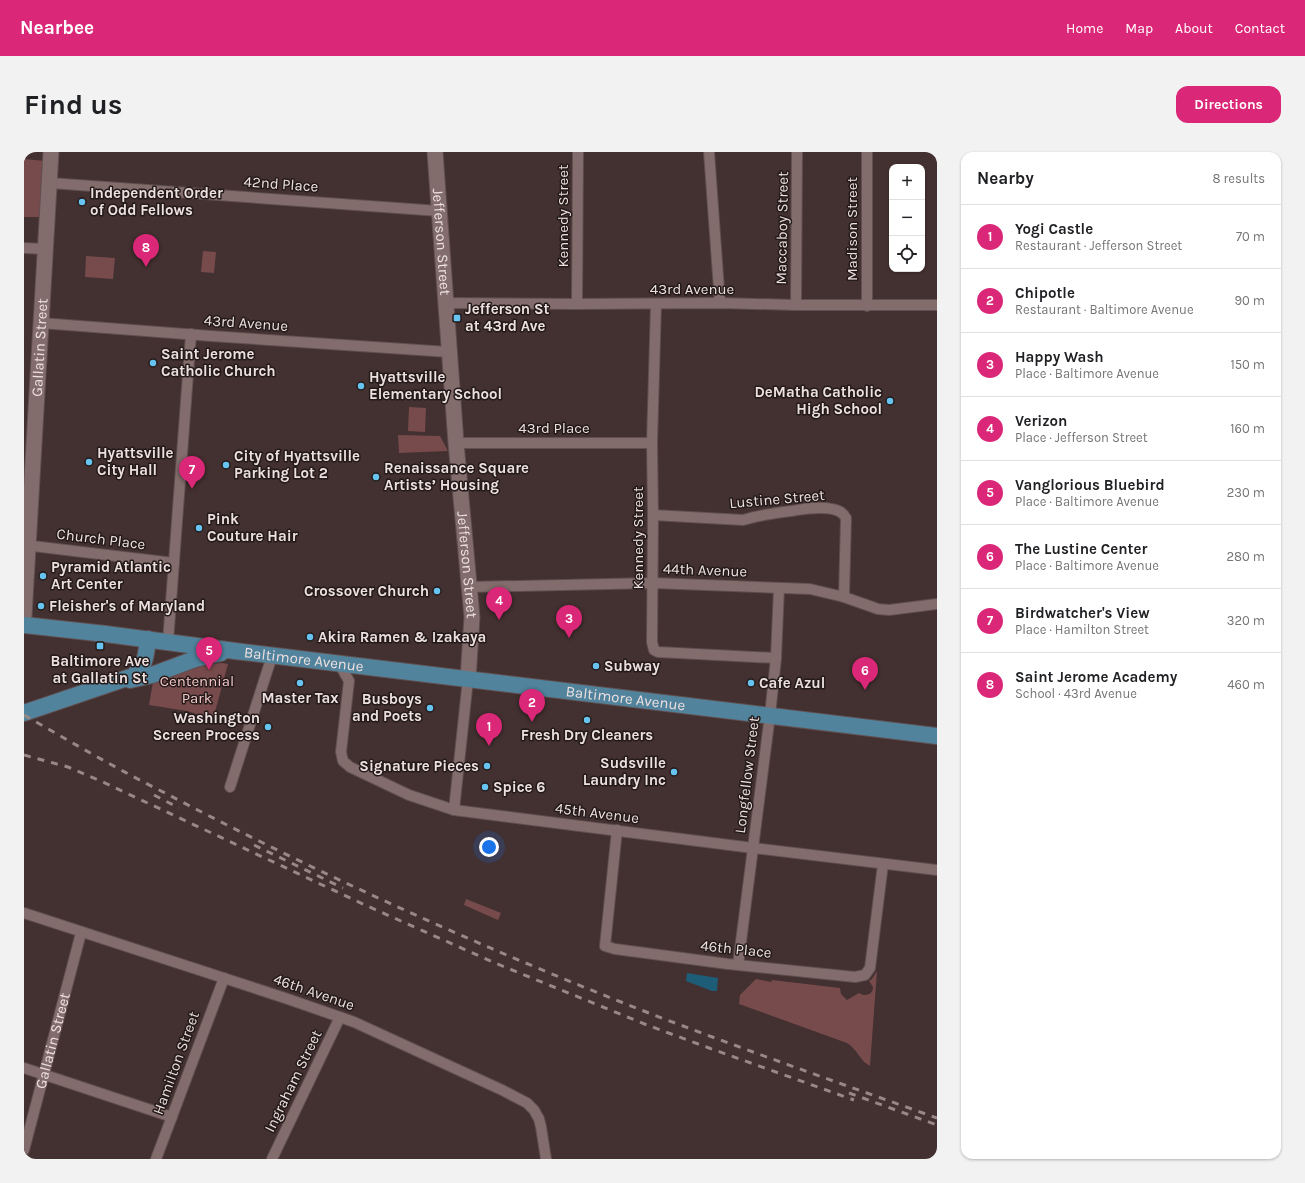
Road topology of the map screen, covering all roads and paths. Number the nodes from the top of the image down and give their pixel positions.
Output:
1 (52, 152) edge
2 (435, 152) edge
3 (578, 152) edge
4 (709, 152) edge
5 (797, 152) edge
6 (867, 152) edge
7 (50, 182) junction
8 (439, 211) junction
9 (24, 248) edge
10 (46, 249) junction
11 (446, 303) junction
12 (720, 303) junction
13 (577, 304) junction
14 (656, 304) junction
15 (796, 305) junction
16 (937, 305) edge
17 (867, 306) junction
18 (41, 323) junction
19 (192, 334) junction
20 (449, 352) junction
21 (456, 443) junction
22 (652, 443) junction
23 (653, 516) junction
24 (26, 545) edge
25 (174, 563) junction
26 (653, 583) junction
27 (469, 586) junction
28 (780, 588) junction
29 (844, 597) junction
30 (937, 604) edge
31 (24, 616) edge
32 (24, 625) edge
33 (148, 639) junction
34 (168, 642) junction
35 (235, 651) junction
36 (272, 656) junction
37 (776, 658) junction
38 (339, 663) junction
39 (366, 667) junction
40 (468, 679) junction
41 (121, 680) junction
42 (349, 681) junction
43 (24, 713) edge
44 (770, 715) junction
45 (937, 736) edge
46 (230, 787) dead end
47 (454, 810) junction
48 (617, 830) junction
49 (753, 848) junction
50 (883, 864) junction
51 (937, 870) edge
52 (24, 913) edge
53 (81, 932) junction
54 (738, 965) junction
55 (224, 978) junction
56 (340, 1017) junction
57 (24, 1068) edge
58 (44, 1074) junction
59 (172, 1117) junction
60 (24, 1150) edge
61 (156, 1159) edge
62 (272, 1159) edge
63 (546, 1159) edge

1 - 7 street, Gallatin Street
2 - 8 street, Jefferson Street
3 - 13 street, Kennedy Street
4 - 12 street
5 - 15 street, Maccaboy Street
6 - 17 street, Madison Street
7 - 8 street, 42nd Place
7 - 10 street, Gallatin Street
8 - 11 street, Jefferson Street
9 - 10 street
10 - 18 street, Gallatin Street
11 - 13 street, 43rd Avenue
11 - 20 street, Jefferson Street
12 - 14 street, 43rd Avenue
12 - 15 street, 43rd Avenue
13 - 14 street, 43rd Avenue
14 - 22 street, Kennedy Street
15 - 17 street, 43rd Avenue
16 - 17 street, 43rd Avenue
18 - 19 street, 43rd Avenue
18 - 24 street, Gallatin Street
19 - 20 street, 43rd Avenue
19 - 25 street
20 - 21 street, Jefferson Street
21 - 22 street, 43rd Place
21 - 27 street, Jefferson Street
22 - 23 street, Kennedy Street
23 - 26 street, Kennedy Street
23 - 29 street, Lustine Street
24 - 25 street, Church Place
24 - 31 street, Gallatin Street
25 - 34 street
26 - 27 street, 44th Avenue
26 - 28 street, 44th Avenue
26 - 37 street, Kennedy Street
27 - 40 street, Jefferson Street
28 - 29 street, 44th Avenue
28 - 37 street, Longfellow Street
29 - 30 street, 44th Avenue
32 - 33 main road, Baltimore Avenue
33 - 34 main road, Baltimore Avenue
33 - 41 main road
34 - 35 main road, Baltimore Avenue
35 - 36 main road, Baltimore Avenue
35 - 41 main road
36 - 38 main road, Baltimore Avenue
36 - 46 street
37 - 44 street, Longfellow Street
38 - 39 main road, Baltimore Avenue
38 - 42 street
39 - 40 main road, Baltimore Avenue
39 - 42 street
40 - 44 main road, Baltimore Avenue
40 - 47 street, Jefferson Street
41 - 43 main road
42 - 47 street, 45th Avenue
44 - 45 main road, Baltimore Avenue
44 - 49 street, Longfellow Street
47 - 48 street, 45th Avenue
48 - 49 street, 45th Avenue
48 - 54 street, 46th Place
49 - 50 street, 45th Avenue
49 - 54 street, Longfellow Street
50 - 51 street, 45th Avenue
50 - 54 street, 46th Place
52 - 53 street, 46th Avenue
53 - 55 street, 46th Avenue
53 - 58 street, Gallatin Street
55 - 56 street, 46th Avenue
55 - 59 street, Hamilton Street
56 - 62 street, Ingraham Street
56 - 63 street, 46th Avenue
57 - 58 street
58 - 59 street
58 - 60 street, Gallatin Street
59 - 61 street, Hamilton Street

